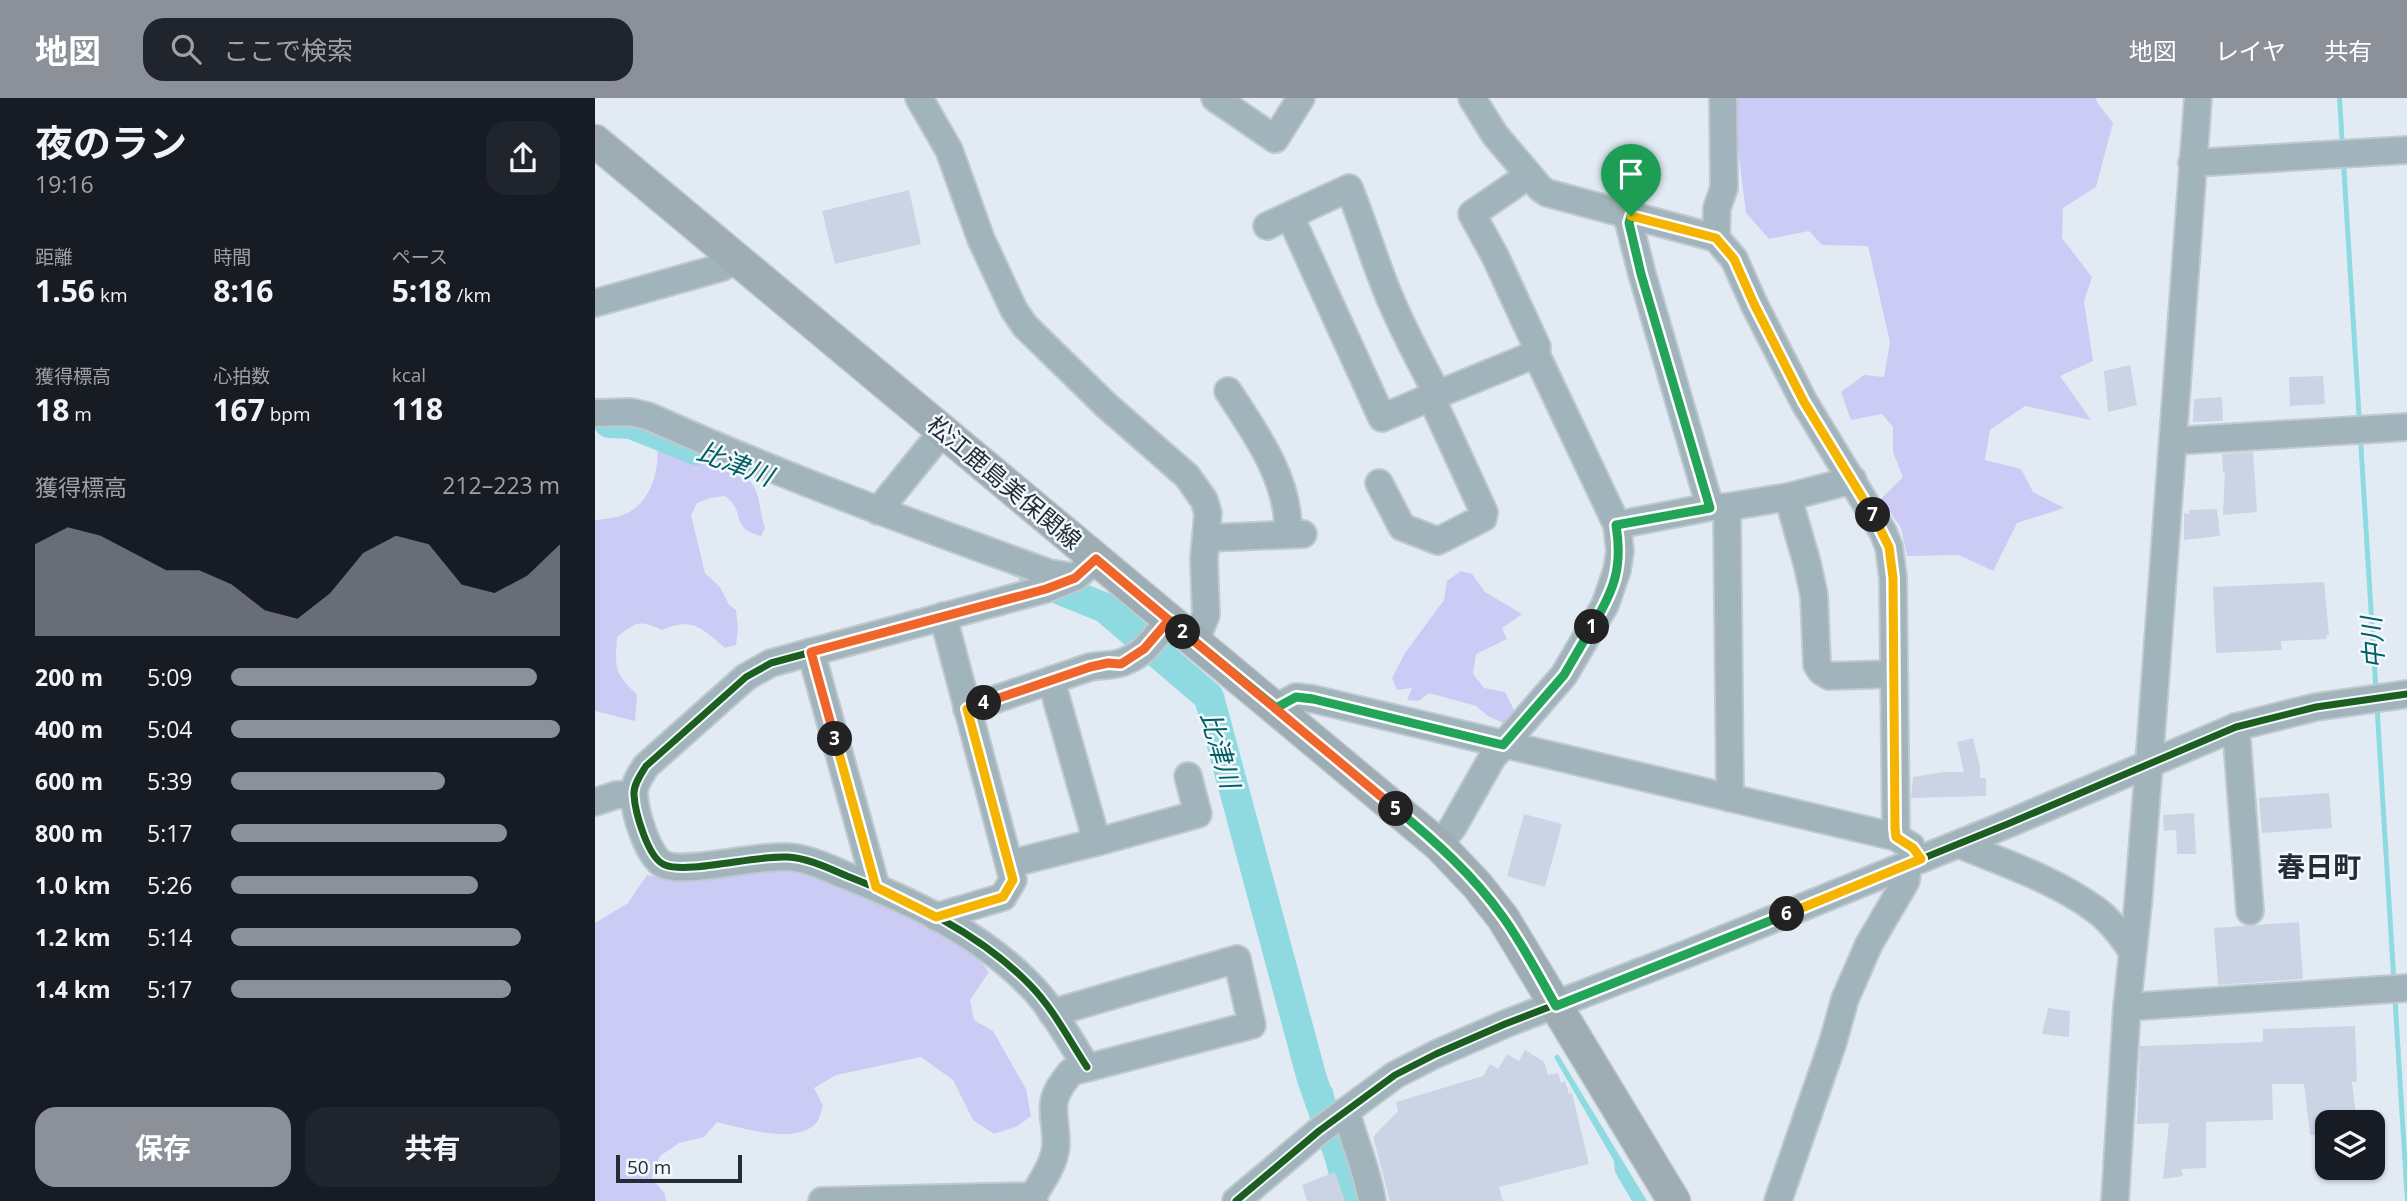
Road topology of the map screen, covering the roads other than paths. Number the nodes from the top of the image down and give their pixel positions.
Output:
1 (919, 98) edge
2 (1215, 98) edge
3 (1301, 98) edge
4 (1472, 98) edge
5 (1723, 98) edge
6 (2198, 98) edge
7 (595, 141) edge
8 (2407, 150) edge
9 (2193, 163) junction
10 (1529, 175) junction
11 (1631, 216) junction
12 (1716, 238) junction
13 (734, 257) junction
14 (595, 303) edge
15 (1536, 354) junction
16 (1228, 391) dead end
17 (1434, 396) junction
18 (595, 413) edge
19 (2407, 427) edge
20 (942, 432) junction
21 (2173, 441) junction
22 (1853, 480) junction
23 (1379, 482) dead end
24 (1788, 497) junction
25 (1719, 508) junction
26 (878, 510) junction
27 (1616, 525) junction
28 (1207, 538) junction
29 (1071, 577) junction
30 (943, 616) junction
31 (1156, 636) junction
32 (1195, 642) junction
33 (811, 652) junction
34 (1892, 674) junction
35 (1051, 680) junction
36 (2401, 695) edge
37 (1276, 708) junction
38 (967, 709) junction
39 (2236, 727) junction
40 (1503, 745) junction
41 (2149, 764) junction
42 (1188, 776) dead end
43 (633, 794) junction
44 (1730, 798) junction
45 (595, 802) edge
46 (1896, 837) junction
47 (1097, 842) junction
48 (1958, 844) junction
49 (1440, 845) junction
50 (1915, 861) junction
51 (1009, 864) junction
52 (876, 887) junction
53 (2250, 911) dead end
54 (936, 917) junction
55 (2133, 951) junction
56 (2398, 989) edge
57 (1556, 1006) junction
58 (2127, 1007) junction
59 (1052, 1013) junction
60 (1087, 1067) junction
61 (1345, 1112) junction
62 (1033, 1198) edge
63 (822, 1201) edge
64 (1236, 1201) edge
65 (1372, 1201) edge
66 (1674, 1201) edge
67 (1778, 1201) edge
68 (2115, 1201) edge

1 - 28 street
2 - 3 street
4 - 10 street
5 - 12 street
6 - 9 street
7 - 13 main road, 松江鹿島美保関線
8 - 9 street
9 - 21 street
10 - 11 street
10 - 15 street
11 - 12 street
11 - 25 street
12 - 22 street
13 - 14 street
13 - 20 main road, 松江鹿島美保関線
15 - 17 street
15 - 27 street
16 - 28 street
17 - 17 street
17 - 23 street
18 - 26 street
19 - 21 street
20 - 26 street
20 - 29 main road, 松江鹿島美保関線
21 - 41 street
22 - 24 street
22 - 34 street
24 - 25 street
24 - 34 street
25 - 27 street
25 - 44 street
26 - 29 street
27 - 40 street
28 - 32 street
29 - 30 street
29 - 31 main road, 松江鹿島美保関線
30 - 33 street
30 - 38 street
31 - 32 main road, 松江鹿島美保関線
31 - 35 street
32 - 37 main road, 松江鹿島美保関線
33 - 43 street
33 - 52 street
34 - 46 street
35 - 38 street
35 - 47 street
36 - 39 street
37 - 40 street
37 - 49 main road, 松江鹿島美保関線
38 - 51 street
39 - 41 street
39 - 53 street
40 - 44 street
40 - 49 street
41 - 48 street
41 - 55 street
42 - 47 street
43 - 45 street
43 - 52 street
44 - 46 street
46 - 50 street
47 - 51 street
48 - 50 street
48 - 55 street
49 - 57 main road, 松江鹿島美保関線
50 - 57 street
50 - 67 street
51 - 54 street
52 - 54 street
54 - 59 street
55 - 58 street
56 - 58 street
57 - 61 street
57 - 66 main road, 松江鹿島美保関線
58 - 68 street
59 - 60 street
59 - 60 street
60 - 62 street
61 - 64 street
61 - 65 street
62 - 63 street

